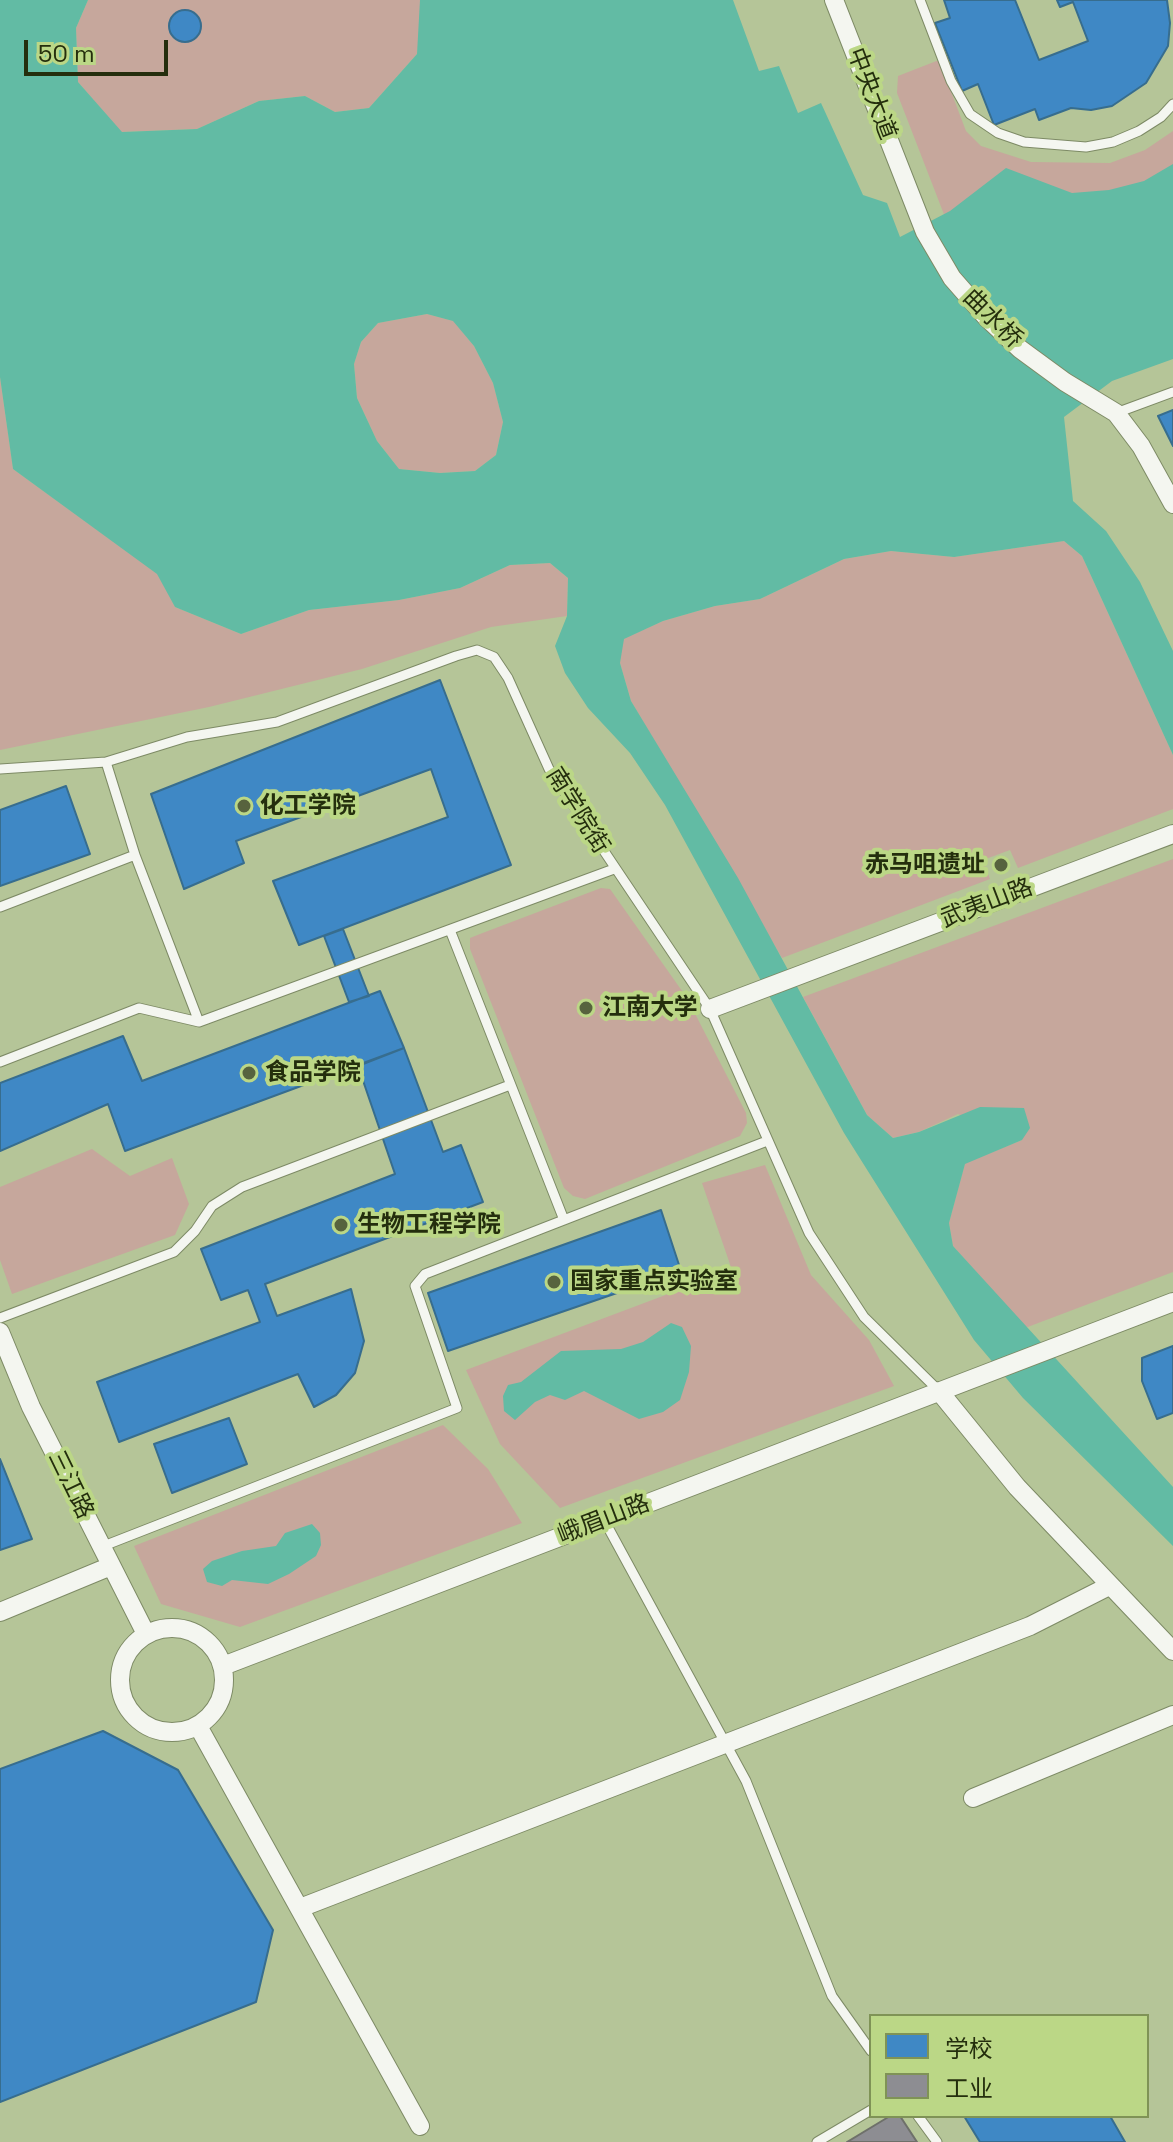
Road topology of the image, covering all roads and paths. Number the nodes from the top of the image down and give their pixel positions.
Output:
1 (834, 0) edge
2 (920, 0) edge
3 (1173, 104) edge
4 (908, 188) joint
5 (1173, 392) edge
6 (1116, 413) junction
7 (1173, 504) edge
8 (106, 762) junction
9 (0, 769) edge
10 (1173, 834) edge
11 (135, 855) junction
12 (614, 869) junction
13 (0, 907) edge
14 (450, 930) junction
15 (710, 1009) junction
16 (199, 1022) junction
17 (0, 1062) edge
18 (510, 1085) junction
19 (767, 1141) junction
20 (564, 1220) junction
21 (1173, 1302) edge
22 (0, 1318) edge
23 (0, 1332) edge
24 (939, 1391) junction
25 (604, 1520) junction
26 (101, 1547) junction
27 (111, 1566) junction
28 (1109, 1586) junction
29 (0, 1612) edge
30 (146, 1634) junction
31 (1173, 1651) edge
32 (223, 1666) junction
33 (1173, 1715) edge
34 (198, 1726) junction
35 (725, 1743) junction
36 (973, 1798) dead end
37 (300, 1908) junction
38 (869, 2048) edge
39 (869, 2111) edge
40 (919, 2118) edge
41 (420, 2126) dead end
42 (817, 2142) edge
43 (937, 2142) edge

1 - 4 street, 中央大道
2 - 3 lane
4 - 6 street, 曲水桥
5 - 6 lane
6 - 7 street
8 - 9 lane, 南学院街
8 - 11 lane
8 - 12 lane, 南学院街
10 - 15 street, 武夷山路
11 - 13 lane
11 - 16 lane
12 - 14 lane
12 - 15 lane, 南学院街
14 - 16 lane
14 - 18 lane
15 - 19 lane, 南学院街
16 - 17 lane
18 - 20 lane
18 - 22 lane
19 - 20 lane
19 - 24 lane, 南学院街
20 - 26 lane
21 - 24 street, 峨眉山路
23 - 26 street, 三江路
24 - 25 street, 峨眉山路
24 - 28 street
25 - 32 street, 峨眉山路
25 - 35 lane
26 - 27 street, 三江路
27 - 29 street
27 - 30 street, 三江路
28 - 31 street
28 - 35 street
30 - 32 street
30 - 34 street
32 - 34 street
33 - 36 street
34 - 37 street
35 - 37 street
35 - 38 lane
37 - 41 street
39 - 42 lane
40 - 43 lane

